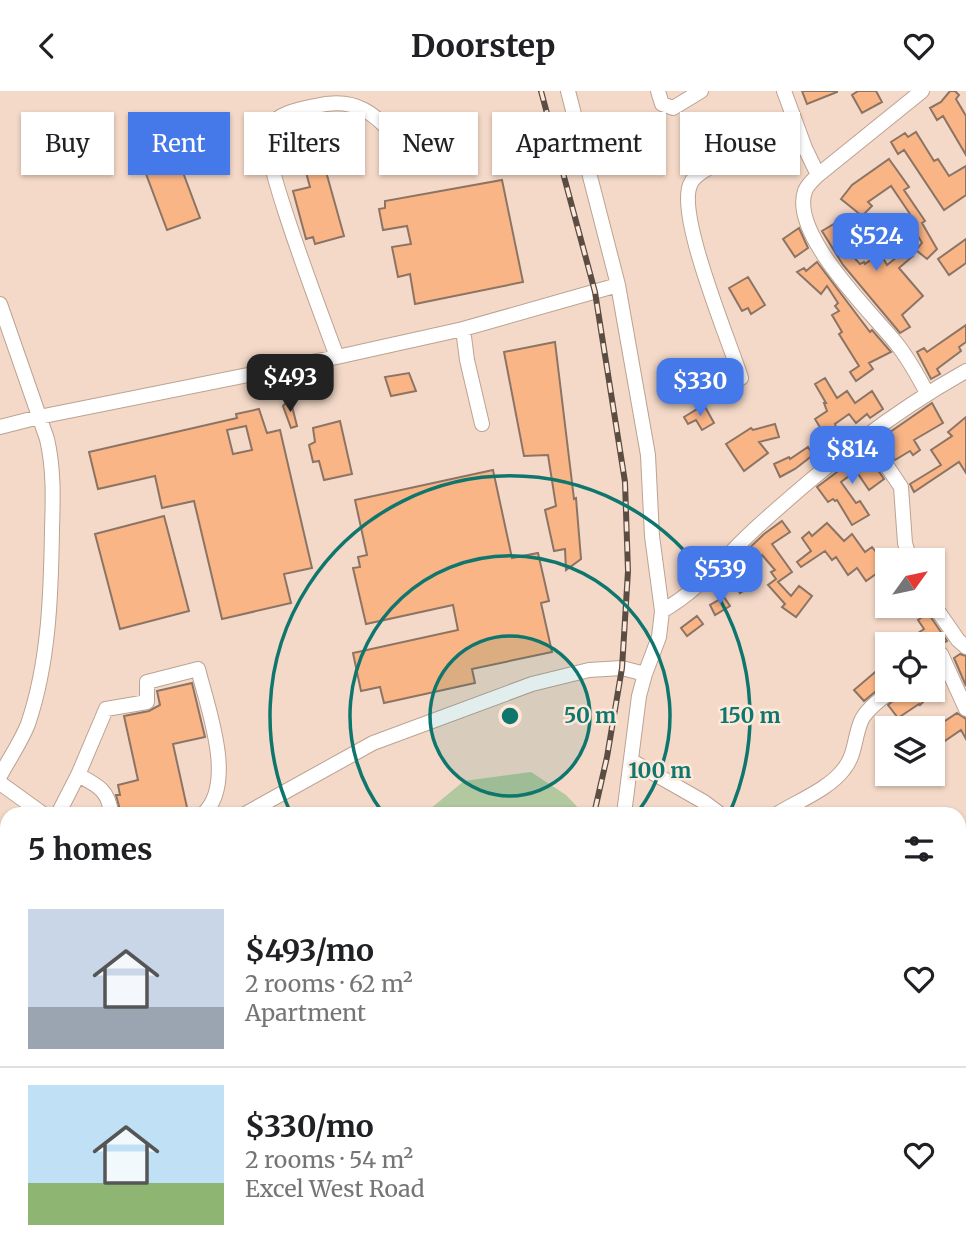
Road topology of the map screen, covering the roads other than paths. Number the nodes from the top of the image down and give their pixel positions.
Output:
1 (568, 91) edge
2 (658, 91) edge
3 (701, 91) edge
4 (784, 91) edge
5 (922, 91) edge
6 (792, 112) edge
7 (379, 119) edge
8 (800, 133) edge
9 (697, 175) edge
10 (818, 175) junction
11 (618, 285) junction
12 (0, 304) edge
13 (463, 329) junction
14 (337, 357) junction
15 (966, 371) edge
16 (741, 377) dead end
17 (928, 393) junction
18 (39, 417) junction
19 (482, 424) dead end
20 (0, 427) edge
21 (866, 435) junction
22 (906, 548) edge
23 (662, 611) junction
24 (945, 618) edge
25 (963, 640) edge
26 (945, 652) edge
27 (945, 671) edge
28 (645, 674) junction
29 (879, 702) edge
30 (966, 709) edge
31 (632, 761) junction
32 (78, 775) junction
33 (0, 776) edge
34 (0, 783) edge
35 (33, 807) edge
36 (62, 807) edge
37 (111, 807) edge
38 (209, 807) edge
39 (258, 807) edge
40 (625, 807) edge
41 (711, 807) edge
42 (789, 807) edge

1 - 11 street
2 - 3 street
4 - 6 street
5 - 10 street
7 - 14 street
8 - 10 street
9 - 16 street
10 - 17 street
11 - 13 street
11 - 23 street
12 - 18 street
13 - 14 street
13 - 19 street
14 - 18 street
15 - 17 street
17 - 21 street
18 - 20 street
18 - 33 street
21 - 22 street
21 - 23 street
23 - 28 street
24 - 25 street
25 - 26 street
27 - 30 street
28 - 31 street
28 - 39 street
29 - 42 street
31 - 40 street
31 - 41 street
32 - 36 street
32 - 37 street
32 - 38 street
34 - 35 street

